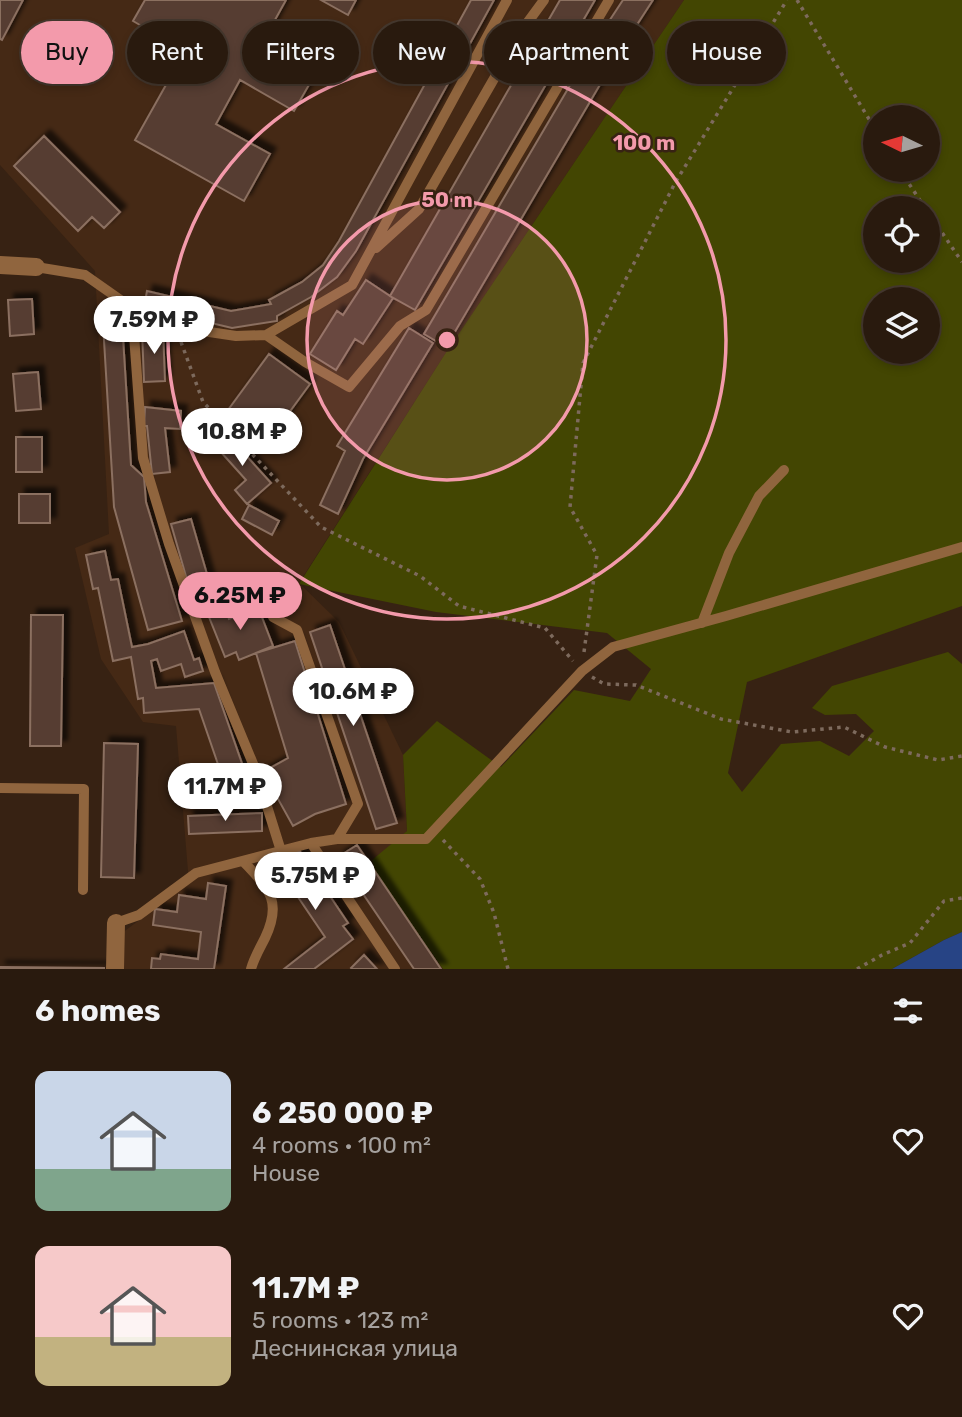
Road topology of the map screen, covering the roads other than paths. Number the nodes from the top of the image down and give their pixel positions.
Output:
1 (507, 0) edge
2 (544, 0) edge
3 (609, 0) edge
4 (368, 255) junction
5 (0, 265) edge
6 (36, 267) joint
7 (132, 308) junction
8 (266, 335) junction
9 (784, 470) dead end
10 (962, 547) edge
11 (273, 617) dead end
12 (702, 623) junction
13 (0, 788) edge
14 (337, 839) junction
15 (311, 843) junction
16 (281, 851) junction
17 (243, 860) junction
18 (83, 890) dead end
19 (116, 923) joint
20 (115, 969) edge
21 (251, 969) edge
22 (395, 969) edge

1 - 4 lane
2 - 4 lane
3 - 8 lane
4 - 8 lane
5 - 6 street
6 - 7 lane
7 - 8 lane
7 - 16 lane
9 - 12 lane
10 - 12 lane
11 - 14 lane
12 - 14 lane
13 - 18 lane
14 - 15 lane
15 - 16 lane
15 - 22 lane
16 - 17 lane
17 - 19 lane
17 - 21 lane
19 - 20 street

